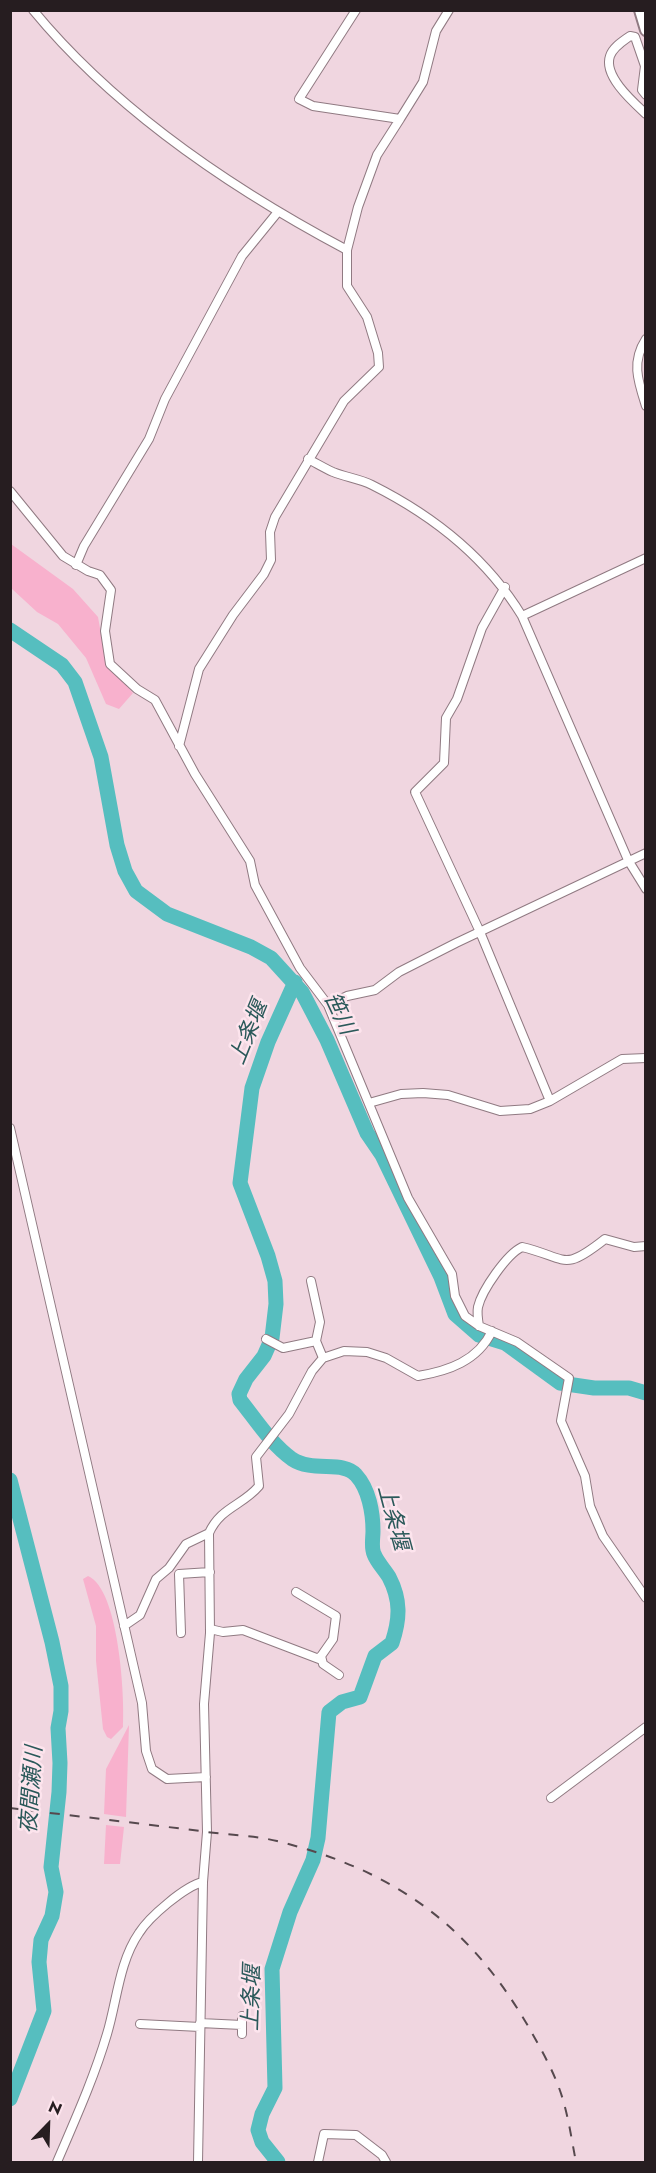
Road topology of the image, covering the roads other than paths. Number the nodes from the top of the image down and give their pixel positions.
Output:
1 (33, 10) edge
2 (356, 10) edge
3 (448, 10) edge
4 (640, 10) edge
5 (645, 30) edge
6 (645, 94) edge
7 (645, 114) edge
8 (400, 118) junction
9 (277, 213) junction
10 (347, 250) junction
11 (645, 339) edge
12 (645, 406) edge
13 (308, 459) junction
14 (10, 491) edge
15 (645, 558) edge
16 (76, 565) junction
17 (505, 587) junction
18 (522, 616) junction
19 (179, 746) junction
20 (645, 853) edge
21 (628, 860) junction
22 (645, 889) edge
23 (480, 932) junction
24 (328, 1005) junction
25 (645, 1058) edge
26 (550, 1101) junction
27 (369, 1103) junction
28 (10, 1128) edge
29 (645, 1246) edge
30 (311, 1281) dead end
31 (479, 1326) junction
32 (492, 1332) junction
33 (266, 1339) dead end
34 (316, 1341) junction
35 (323, 1358) junction
36 (209, 1533) junction
37 (210, 1572) junction
38 (296, 1592) dead end
39 (645, 1598) edge
40 (124, 1626) junction
41 (210, 1629) junction
42 (181, 1633) dead end
43 (321, 1656) junction
44 (339, 1675) dead end
45 (645, 1727) edge
46 (206, 1777) junction
47 (551, 1798) dead end
48 (203, 1882) junction
49 (140, 2024) dead end
50 (200, 2025) junction
51 (242, 2034) dead end
52 (57, 2163) edge
53 (198, 2163) edge
54 (318, 2163) edge
55 (386, 2163) edge

1 - 9 street
2 - 8 street
3 - 8 street
4 - 5 main road
6 - 7 street
8 - 10 street
9 - 10 street
9 - 16 street
10 - 13 street
11 - 12 street
13 - 17 street
13 - 19 street
14 - 16 street
15 - 18 street
16 - 19 street
17 - 18 street
17 - 23 street
18 - 21 street
19 - 24 street
20 - 21 street
21 - 22 street
21 - 23 street
23 - 24 street
23 - 26 street
24 - 27 street
25 - 26 street
26 - 27 street
27 - 31 street
28 - 40 street
29 - 31 street
30 - 34 street
31 - 32 street
32 - 35 street
32 - 39 street
33 - 34 street
34 - 35 street
35 - 36 street
36 - 37 street
36 - 40 street
37 - 41 street
37 - 42 street
38 - 43 street
40 - 46 street
41 - 43 street
41 - 46 street
43 - 44 street
45 - 47 street
46 - 48 street
48 - 50 street
48 - 52 street
49 - 50 street
50 - 51 street
50 - 53 street
54 - 55 street

